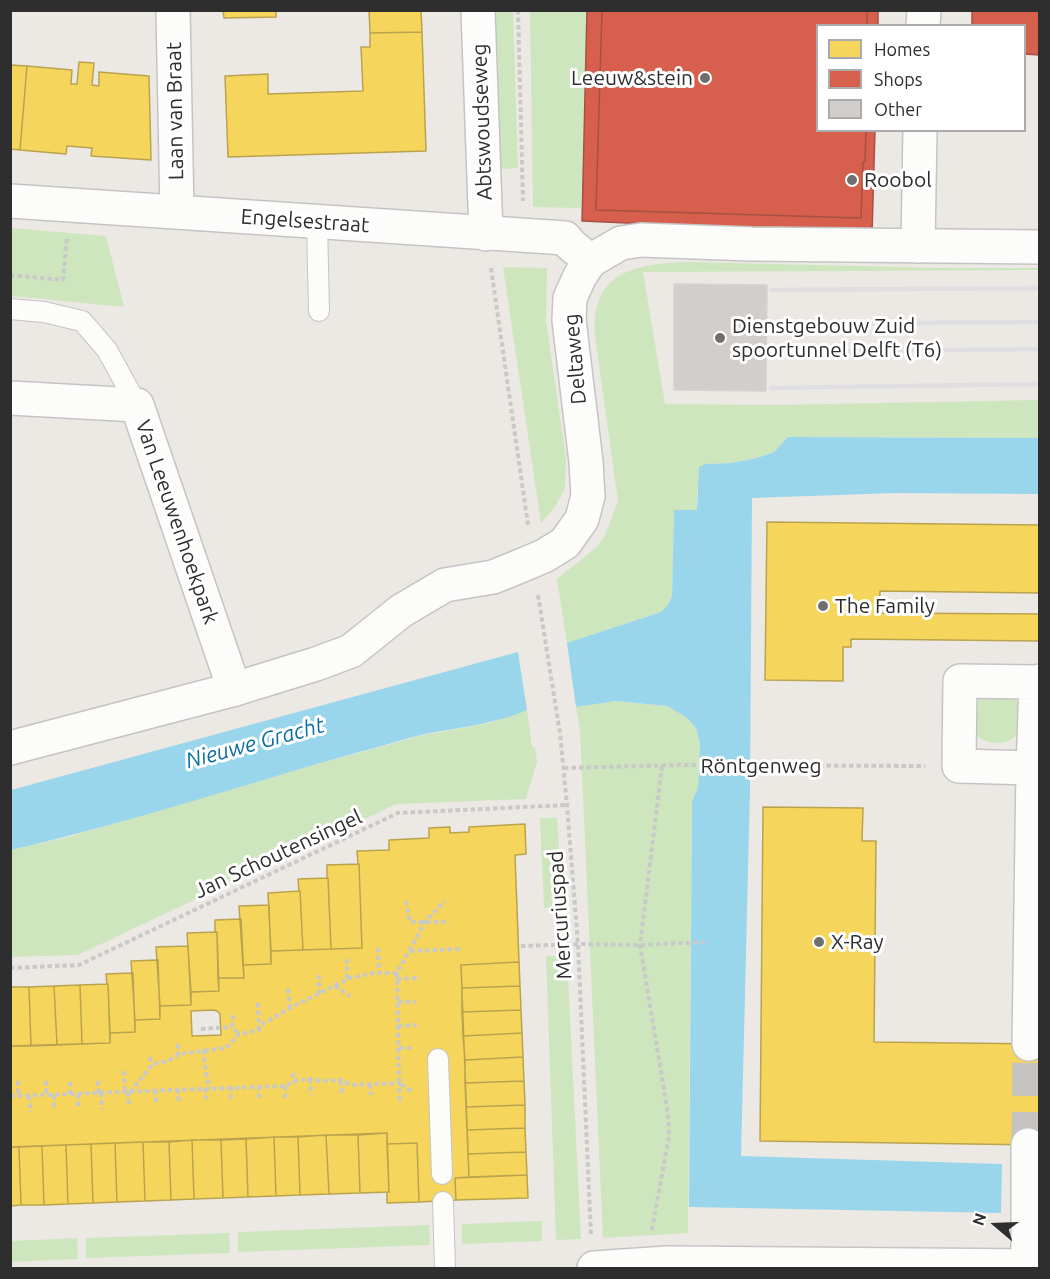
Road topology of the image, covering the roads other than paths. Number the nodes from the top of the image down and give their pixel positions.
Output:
1 (173, 10) edge
2 (478, 10) edge
3 (921, 132) edge
4 (10, 201) edge
5 (177, 212) junction
6 (317, 222) junction
7 (486, 234) junction
8 (918, 246) junction
9 (1040, 247) edge
10 (590, 261) junction
11 (10, 309) edge
12 (319, 310) dead end
13 (10, 398) edge
14 (137, 405) junction
15 (1038, 682) edge
16 (235, 689) junction
17 (10, 748) edge
18 (1033, 768) junction
19 (1029, 1044) tunnel mouth
20 (438, 1059) dead end
21 (1028, 1144) tunnel mouth
22 (442, 1174) dead end
23 (443, 1202) dead end
24 (592, 1254) edge
25 (1034, 1266) edge
26 (945, 1267) edge
27 (445, 1269) edge

1 - 5 street, Laan van Braat
2 - 7 street, Abtswoudseweg
3 - 8 street
4 - 5 street, Engelsestraat
5 - 6 street, Engelsestraat
6 - 7 street, Engelsestraat
6 - 12 lane
7 - 10 street, Engelsestraat
8 - 9 street, Deltaweg
8 - 10 street, Deltaweg
10 - 16 street, Deltaweg
11 - 14 lane
13 - 14 street, Van Leeuwenhoekpark
14 - 16 street, Van Leeuwenhoekpark
15 - 18 street
15 - 18 street
16 - 17 street
18 - 19 street
20 - 22 lane
21 - 25 street
23 - 27 lane
24 - 26 street
25 - 26 street

